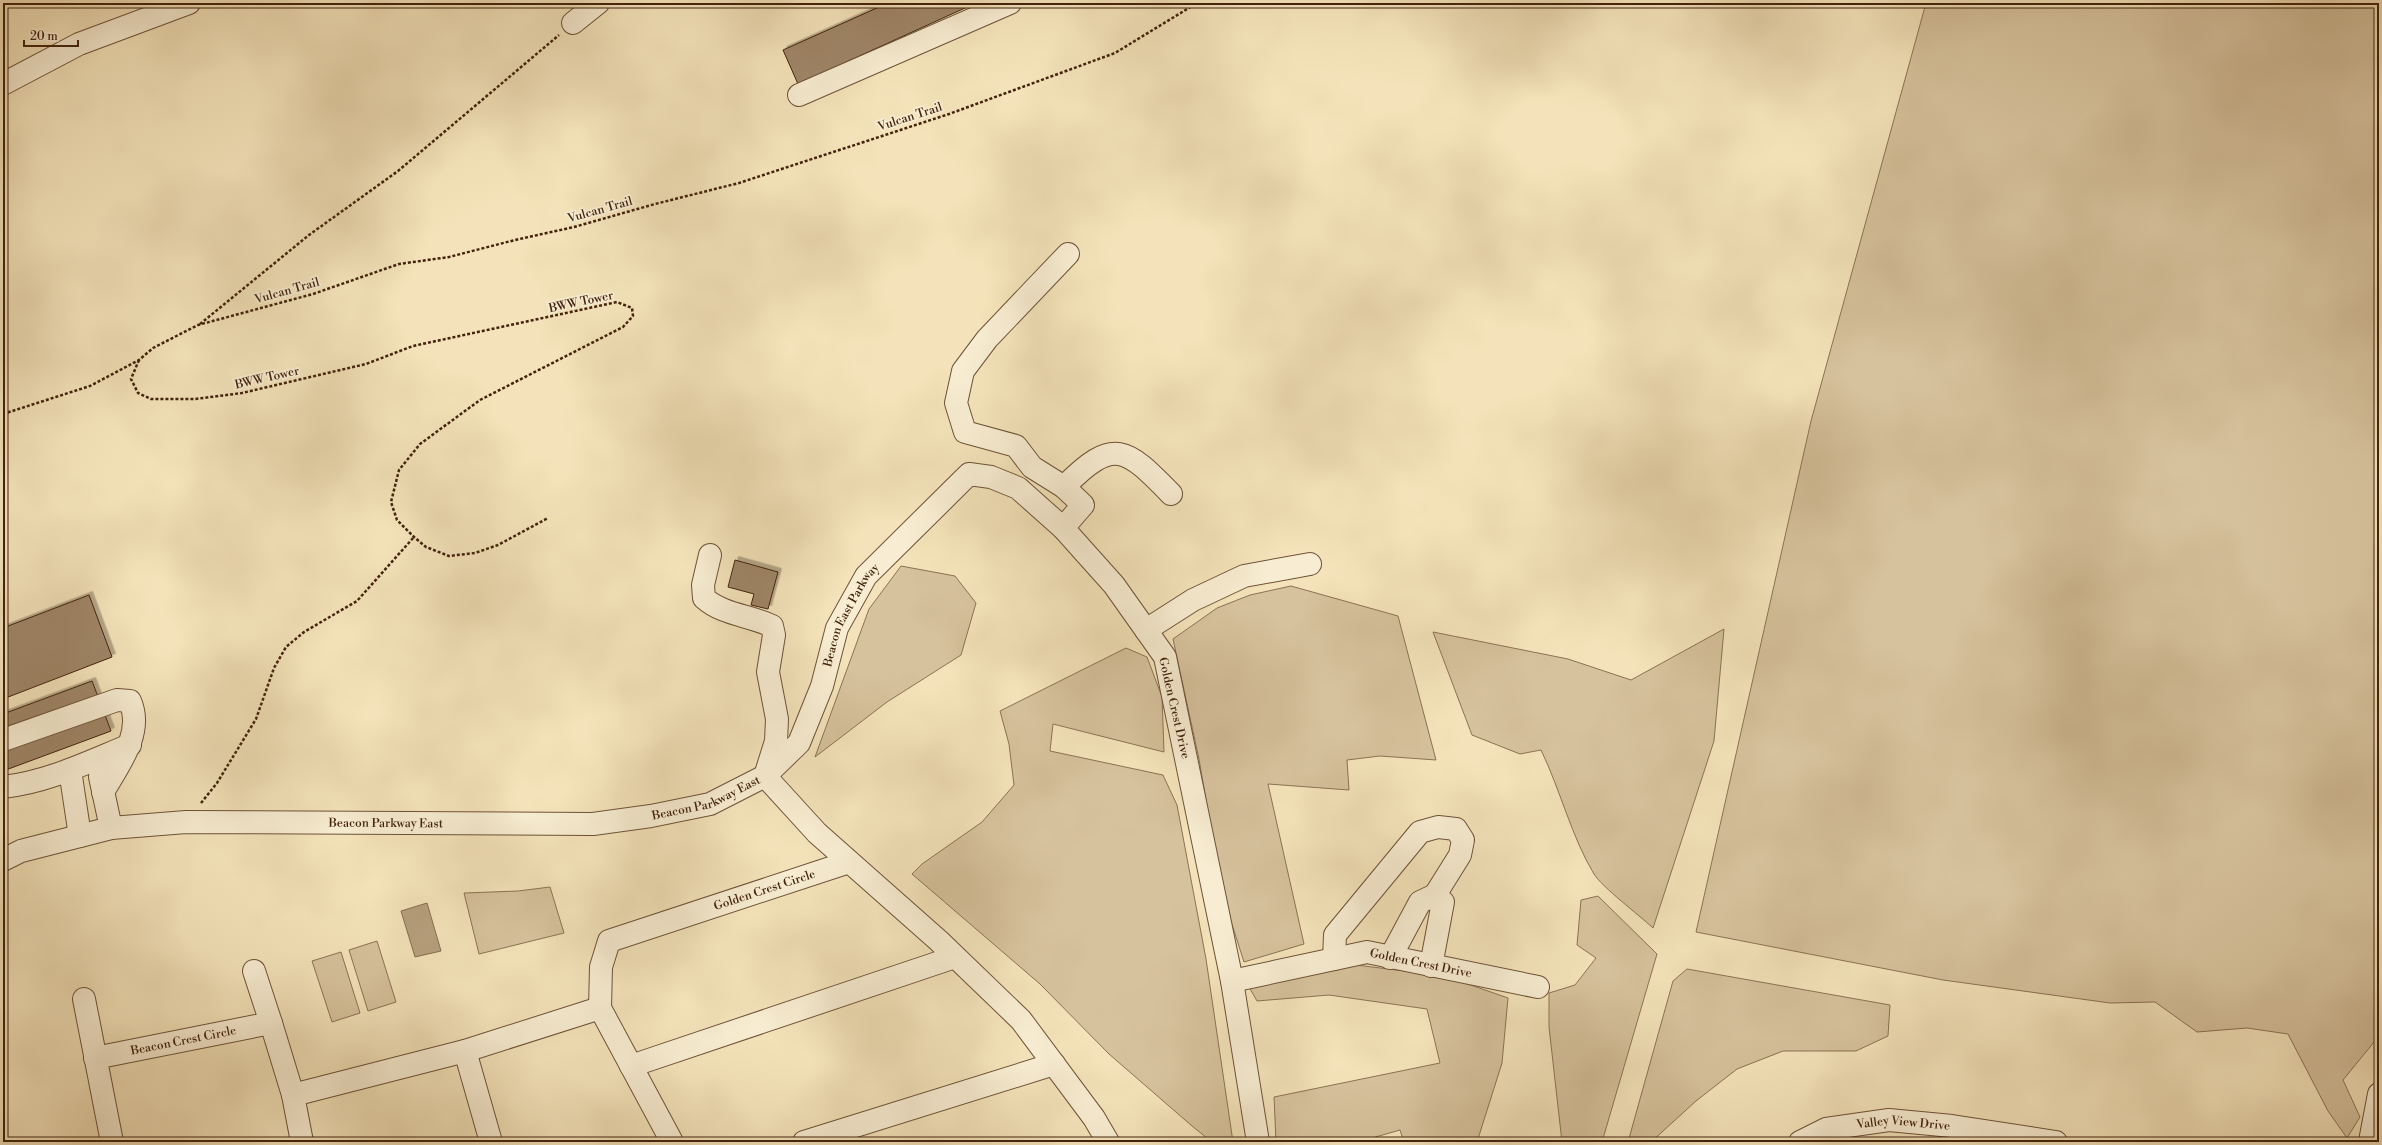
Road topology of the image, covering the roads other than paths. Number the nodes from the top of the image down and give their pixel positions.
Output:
1 (189, 3) edge
2 (598, 3) edge
3 (1010, 3) edge
4 (573, 23) road end
5 (3, 84) edge
6 (798, 94) dead end
7 (1068, 254) dead end
8 (969, 474) joint
9 (1064, 487) junction
10 (1171, 494) dead end
11 (1063, 528) junction
12 (710, 555) dead end
13 (1310, 564) dead end
14 (1146, 630) junction
15 (3, 740) edge
16 (130, 744) junction
17 (98, 758) junction
18 (70, 770) junction
19 (765, 776) junction
20 (3, 787) edge
21 (103, 792) junction
22 (111, 828) junction
23 (80, 836) junction
24 (3, 860) edge
25 (849, 862) junction
26 (1435, 895) junction
27 (955, 956) junction
28 (1390, 958) junction
29 (1334, 960) junction
30 (1431, 966) junction
31 (254, 971) dead end
32 (1232, 981) junction
33 (1538, 987) dead end
34 (84, 1000) dead end
35 (600, 1008) junction
36 (271, 1023) junction
37 (465, 1050) junction
38 (95, 1058) junction
39 (1054, 1064) junction
40 (632, 1066) junction
41 (2379, 1094) edge
42 (293, 1095) junction
43 (112, 1142) edge
44 (302, 1142) edge
45 (491, 1142) edge
46 (672, 1142) edge
47 (804, 1142) edge
48 (1108, 1142) edge
49 (1258, 1142) edge
50 (1800, 1142) edge
51 (2056, 1142) edge
52 (2372, 1142) edge

1 - 5 street
2 - 4 street
3 - 6 street
7 - 9 street
8 - 11 street, Golden Crest Drive
8 - 19 street, Beacon East Parkway
9 - 10 street
9 - 11 street
11 - 14 street, Golden Crest Drive
12 - 19 street
13 - 14 street
14 - 32 street, Golden Crest Drive
15 - 16 street
16 - 17 street
16 - 21 street
17 - 18 street
17 - 21 street
18 - 20 street
18 - 23 street
19 - 22 street, Beacon Parkway East
19 - 25 street
21 - 22 street
22 - 23 street, Beacon Parkway East
23 - 24 street, Beacon Parkway East
25 - 27 street
25 - 35 street, Golden Crest Circle
26 - 28 street
26 - 29 street
26 - 30 street
27 - 39 street
27 - 40 street
28 - 29 street, Golden Crest Drive
28 - 30 street, Golden Crest Drive
29 - 32 street, Golden Crest Drive
30 - 33 street, Golden Crest Drive
31 - 36 street
32 - 49 street, Golden Crest Drive
34 - 38 street
35 - 37 street
35 - 40 street
36 - 38 street, Beacon Crest Circle
36 - 42 street
37 - 42 street
37 - 45 street
38 - 43 street
39 - 47 street
39 - 48 street
40 - 46 street
41 - 52 street
42 - 44 street
50 - 51 street, Valley View Drive

